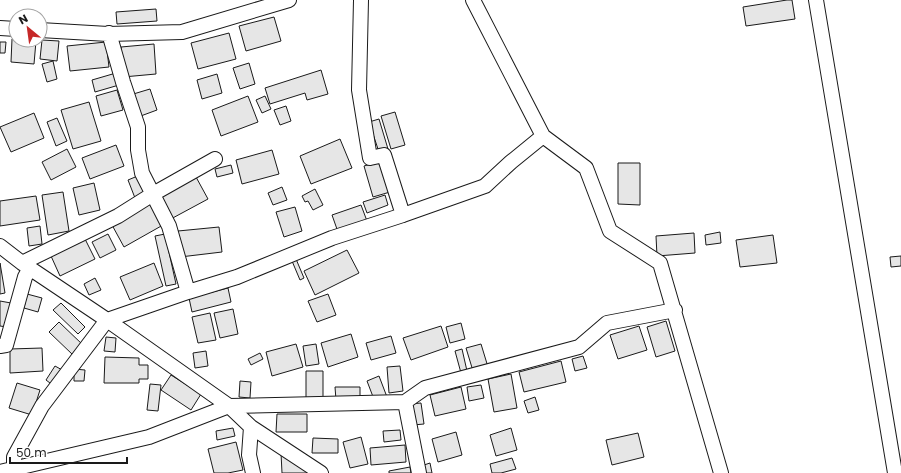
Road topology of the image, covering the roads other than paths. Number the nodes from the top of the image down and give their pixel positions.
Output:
1 (289, 0) edge
2 (361, 0) edge
3 (474, 0) edge
4 (816, 0) edge
5 (48, 30) edge
6 (109, 33) junction
7 (543, 136) junction
8 (215, 159) dead end
9 (153, 194) junction
10 (403, 215) junction
11 (0, 246) edge
12 (26, 266) junction
13 (188, 292) junction
14 (674, 310) junction
15 (106, 320) junction
16 (0, 346) edge
17 (405, 402) junction
18 (229, 406) junction
19 (251, 427) junction
20 (14, 469) junction
21 (0, 472) edge
22 (253, 473) edge
23 (321, 473) edge
24 (419, 473) edge
25 (721, 473) edge
26 (895, 473) edge

1 - 6 street
2 - 10 street
3 - 7 street
4 - 26 street
5 - 6 street
6 - 9 street
7 - 10 street
7 - 14 street
8 - 9 street
9 - 12 street
9 - 13 street
10 - 13 street
11 - 12 street
12 - 15 street
12 - 16 street
13 - 15 street
14 - 17 street
14 - 25 street
15 - 18 street
15 - 20 street
17 - 18 street
17 - 24 street
18 - 19 street
18 - 20 street
19 - 22 street
19 - 23 street
20 - 21 street

